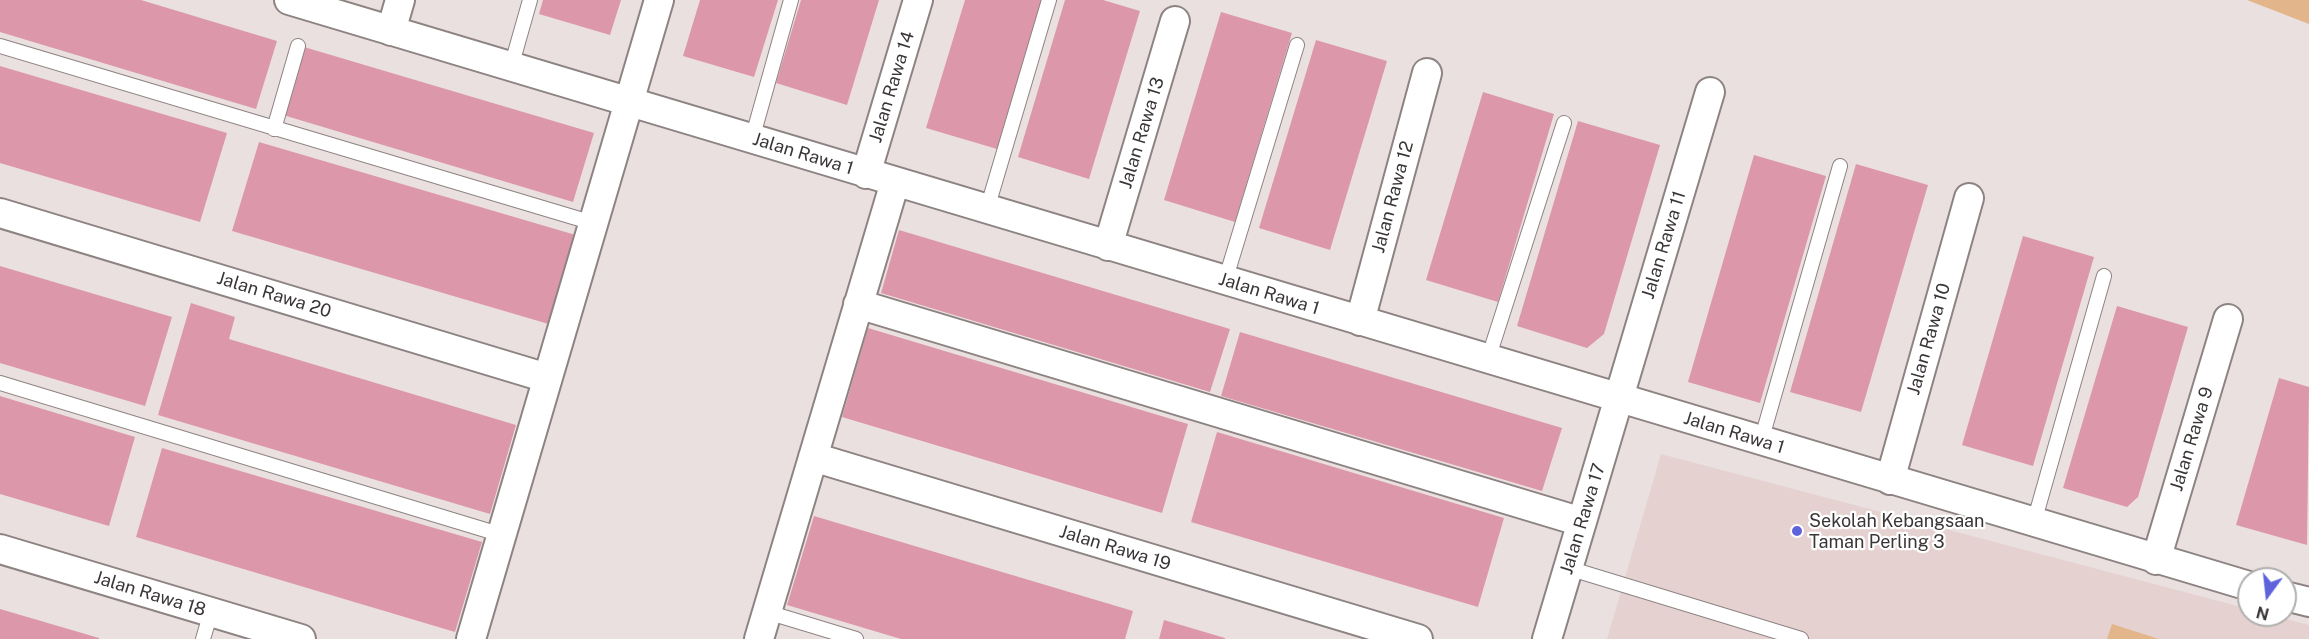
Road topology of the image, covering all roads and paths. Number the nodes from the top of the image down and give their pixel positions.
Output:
1 (289, 0) edge
2 (400, 0) edge
3 (530, 0) edge
4 (659, 0) edge
5 (791, 0) edge
6 (918, 0) edge
7 (1049, 0) edge
8 (1175, 21) dead end
9 (391, 31) junction
10 (1297, 45) dead end
11 (0, 46) edge
12 (298, 46) dead end
13 (511, 67) junction
14 (1427, 73) dead end
15 (1710, 92) dead end
16 (629, 102) junction
17 (1564, 123) dead end
18 (274, 129) junction
19 (753, 139) junction
20 (1840, 166) dead end
21 (866, 174) junction
22 (895, 182) junction
23 (1969, 198) dead end
24 (987, 209) junction
25 (0, 213) edge
26 (593, 223) junction
27 (1108, 246) junction
28 (2104, 276) dead end
29 (1225, 281) junction
30 (858, 304) junction
31 (2228, 319) dead end
32 (1360, 321) junction
33 (1488, 359) junction
34 (548, 378) junction
35 (0, 383) edge
36 (1619, 399) junction
37 (1761, 441) junction
38 (813, 457) junction
39 (1890, 480) junction
40 (1582, 522) junction
41 (2034, 522) junction
42 (502, 534) junction
43 (0, 549) edge
44 (2156, 560) junction
45 (1568, 568) junction
46 (2237, 583) edge
47 (211, 612) junction
48 (763, 626) edge
49 (203, 639) edge
50 (301, 639) edge
51 (471, 639) edge
52 (856, 639) edge
53 (1418, 639) edge
54 (1547, 639) edge
55 (1801, 639) edge

1 - 9 street, Jalan Rawa 1
2 - 9 street
3 - 13 lane
4 - 16 street
5 - 19 lane
6 - 21 street, Jalan Rawa 14
7 - 24 lane
8 - 27 street, Jalan Rawa 13
9 - 13 street, Jalan Rawa 1
10 - 29 lane
11 - 18 lane
12 - 18 lane
13 - 16 street, Jalan Rawa 1
14 - 32 street, Jalan Rawa 12
15 - 36 street, Jalan Rawa 11
16 - 19 street, Jalan Rawa 1
16 - 26 street
17 - 33 lane
18 - 26 lane
19 - 21 street, Jalan Rawa 1
20 - 37 lane
21 - 22 street, Jalan Rawa 1
22 - 24 street, Jalan Rawa 1
22 - 30 street
23 - 39 street, Jalan Rawa 10
24 - 27 street, Jalan Rawa 1
25 - 34 street, Jalan Rawa 20
26 - 34 street
27 - 29 street, Jalan Rawa 1
28 - 41 lane
29 - 32 street, Jalan Rawa 1
30 - 38 street
30 - 40 street
31 - 44 street, Jalan Rawa 9
32 - 33 street, Jalan Rawa 1
33 - 36 street, Jalan Rawa 1
34 - 42 street
35 - 42 lane
36 - 37 street, Jalan Rawa 1
36 - 40 street, Jalan Rawa 17
37 - 39 street, Jalan Rawa 1
38 - 48 street
38 - 53 street, Jalan Rawa 19
39 - 41 street, Jalan Rawa 1
40 - 45 street, Jalan Rawa 17
41 - 44 street, Jalan Rawa 1
42 - 51 street
43 - 47 street, Jalan Rawa 18
44 - 46 street, Jalan Rawa 1
45 - 54 street, Jalan Rawa 17
45 - 55 lane
47 - 49 lane
47 - 50 street, Jalan Rawa 18
48 - 52 lane

